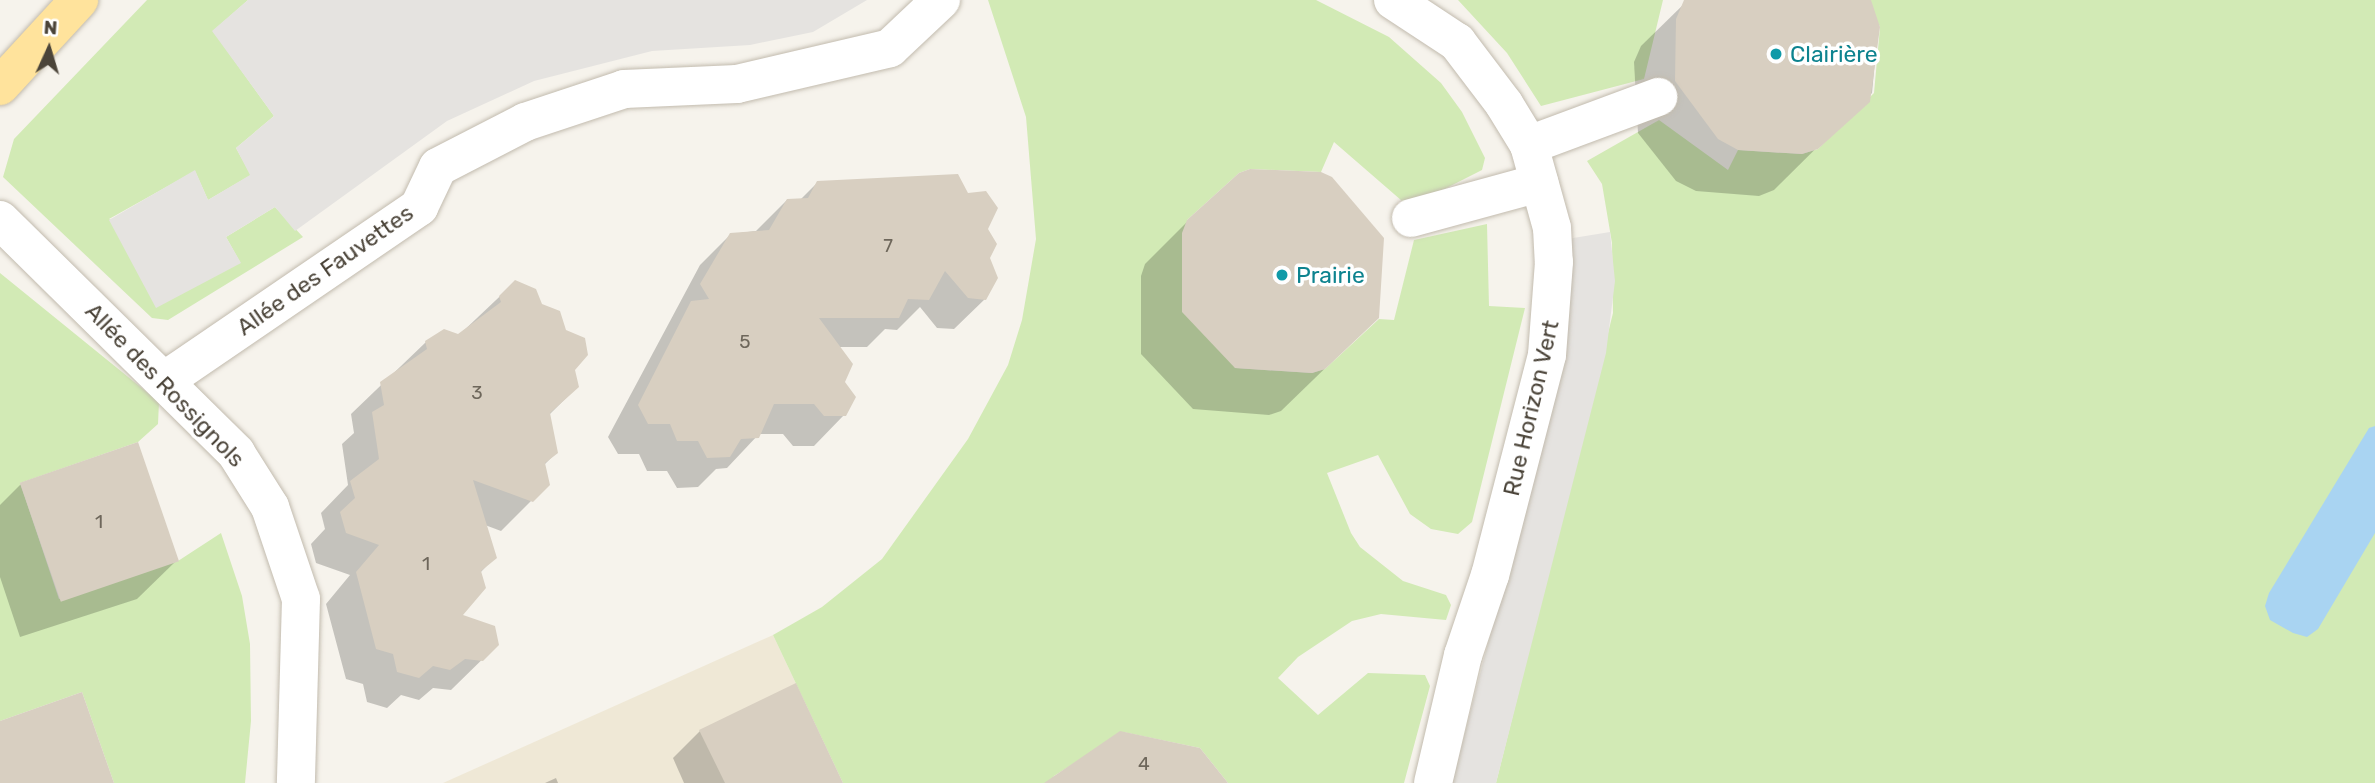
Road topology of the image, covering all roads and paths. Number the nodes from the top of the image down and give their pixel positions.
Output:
1 (79, 0) edge
2 (941, 0) edge
3 (1393, 0) edge
4 (0, 86) edge
5 (1658, 97) dead end
6 (1529, 145) junction
7 (1539, 183) junction
8 (1411, 218) dead end
9 (0, 220) edge
10 (164, 381) junction
11 (296, 783) edge
12 (1433, 783) edge

1 - 4 main road
2 - 10 street, Allée des Fauvettes
3 - 6 street, Rue Horizon Vert
5 - 6 street
6 - 7 street, Rue Horizon Vert
7 - 8 street
7 - 12 street, Rue Horizon Vert
9 - 10 street, Allée des Rossignols
10 - 11 street, Allée des Rossignols

